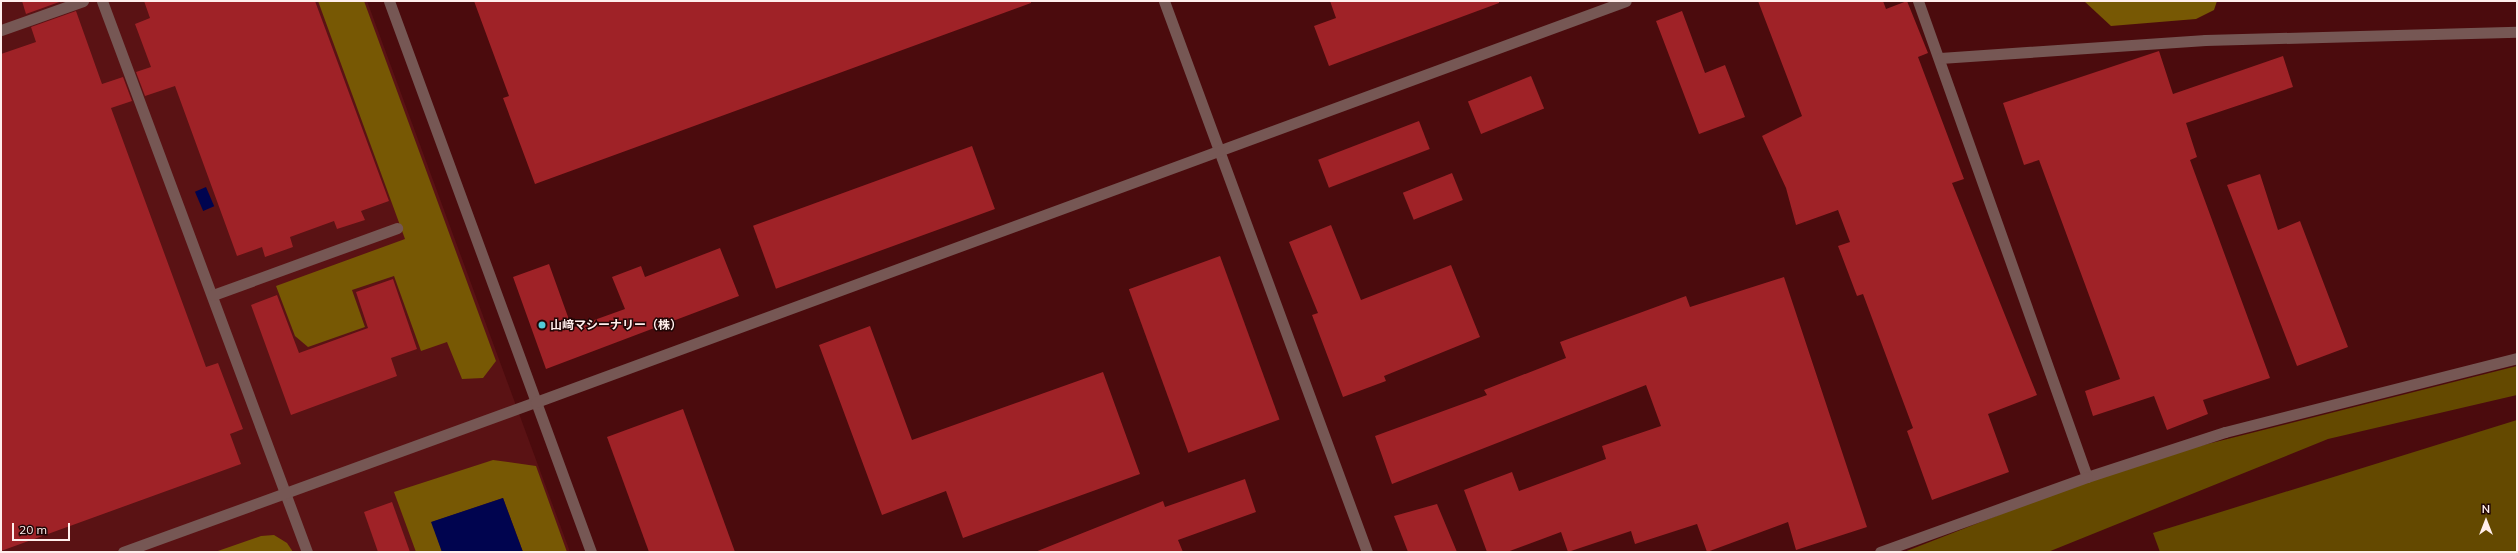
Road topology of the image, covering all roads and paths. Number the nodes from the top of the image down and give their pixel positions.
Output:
1 (83, 1) edge
2 (102, 1) edge
3 (389, 1) edge
4 (1164, 1) edge
5 (1626, 1) edge
6 (1918, 1) edge
7 (1, 30) edge
8 (2517, 32) edge
9 (1940, 58) junction
10 (1219, 151) junction
11 (397, 228) dead end
12 (213, 295) junction
13 (2517, 358) edge
14 (536, 402) junction
15 (2087, 477) junction
16 (286, 494) junction
17 (123, 552) edge
18 (307, 552) edge
19 (591, 552) edge
20 (1367, 552) edge
21 (1880, 552) edge

1 - 7 street
2 - 12 street
3 - 14 street
4 - 10 street
5 - 10 street
6 - 9 street
8 - 9 street
9 - 15 street
10 - 14 street
10 - 20 street
11 - 12 street
12 - 16 street
13 - 15 street
14 - 16 street
14 - 19 street
15 - 21 street
16 - 17 street
16 - 18 street

